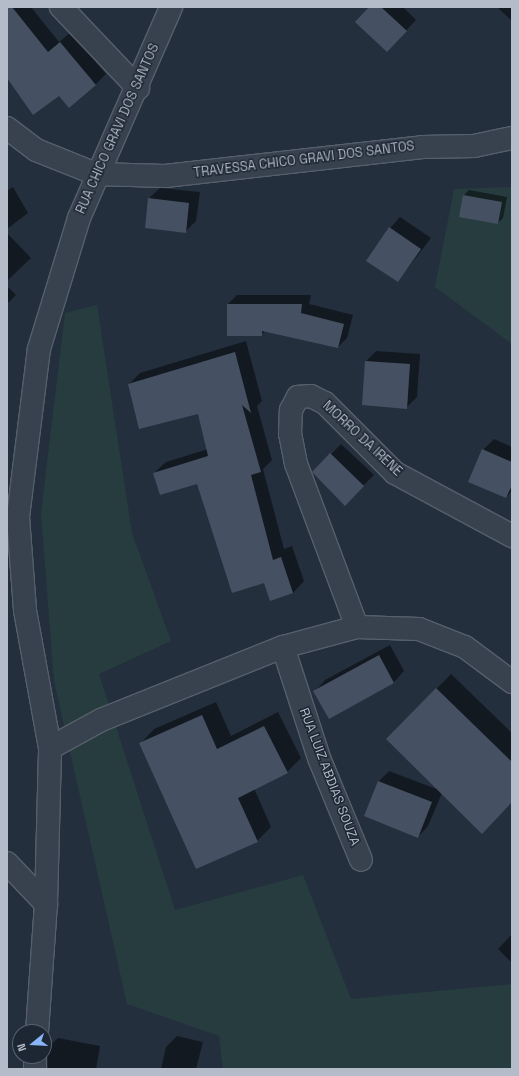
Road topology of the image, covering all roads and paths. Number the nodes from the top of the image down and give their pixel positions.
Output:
1 (61, 7) edge
2 (171, 7) edge
3 (138, 88) junction
4 (7, 128) edge
5 (512, 138) edge
6 (96, 174) junction
7 (512, 536) edge
8 (357, 627) junction
9 (283, 647) junction
10 (512, 682) edge
11 (50, 748) junction
12 (361, 860) dead end
13 (7, 863) edge
14 (46, 904) junction
15 (38, 1024) edge

1 - 3 street
2 - 3 street, RUA CHICO GRAVI DOS SANTOS
3 - 6 street, RUA CHICO GRAVI DOS SANTOS
4 - 6 street
5 - 6 street, TRAVESSA CHICO GRAVI DOS SANTOS
6 - 11 street, RUA CHICO GRAVI DOS SANTOS
7 - 8 street, MORRO DA IRENE
8 - 9 street
8 - 10 street
9 - 11 street
9 - 12 street, RUA LUIZ ABDIAS SOUZA
11 - 14 street, RUA CHICO GRAVI DOS SANTOS
13 - 14 street
14 - 15 street, RUA CHICO GRAVI DOS SANTOS

